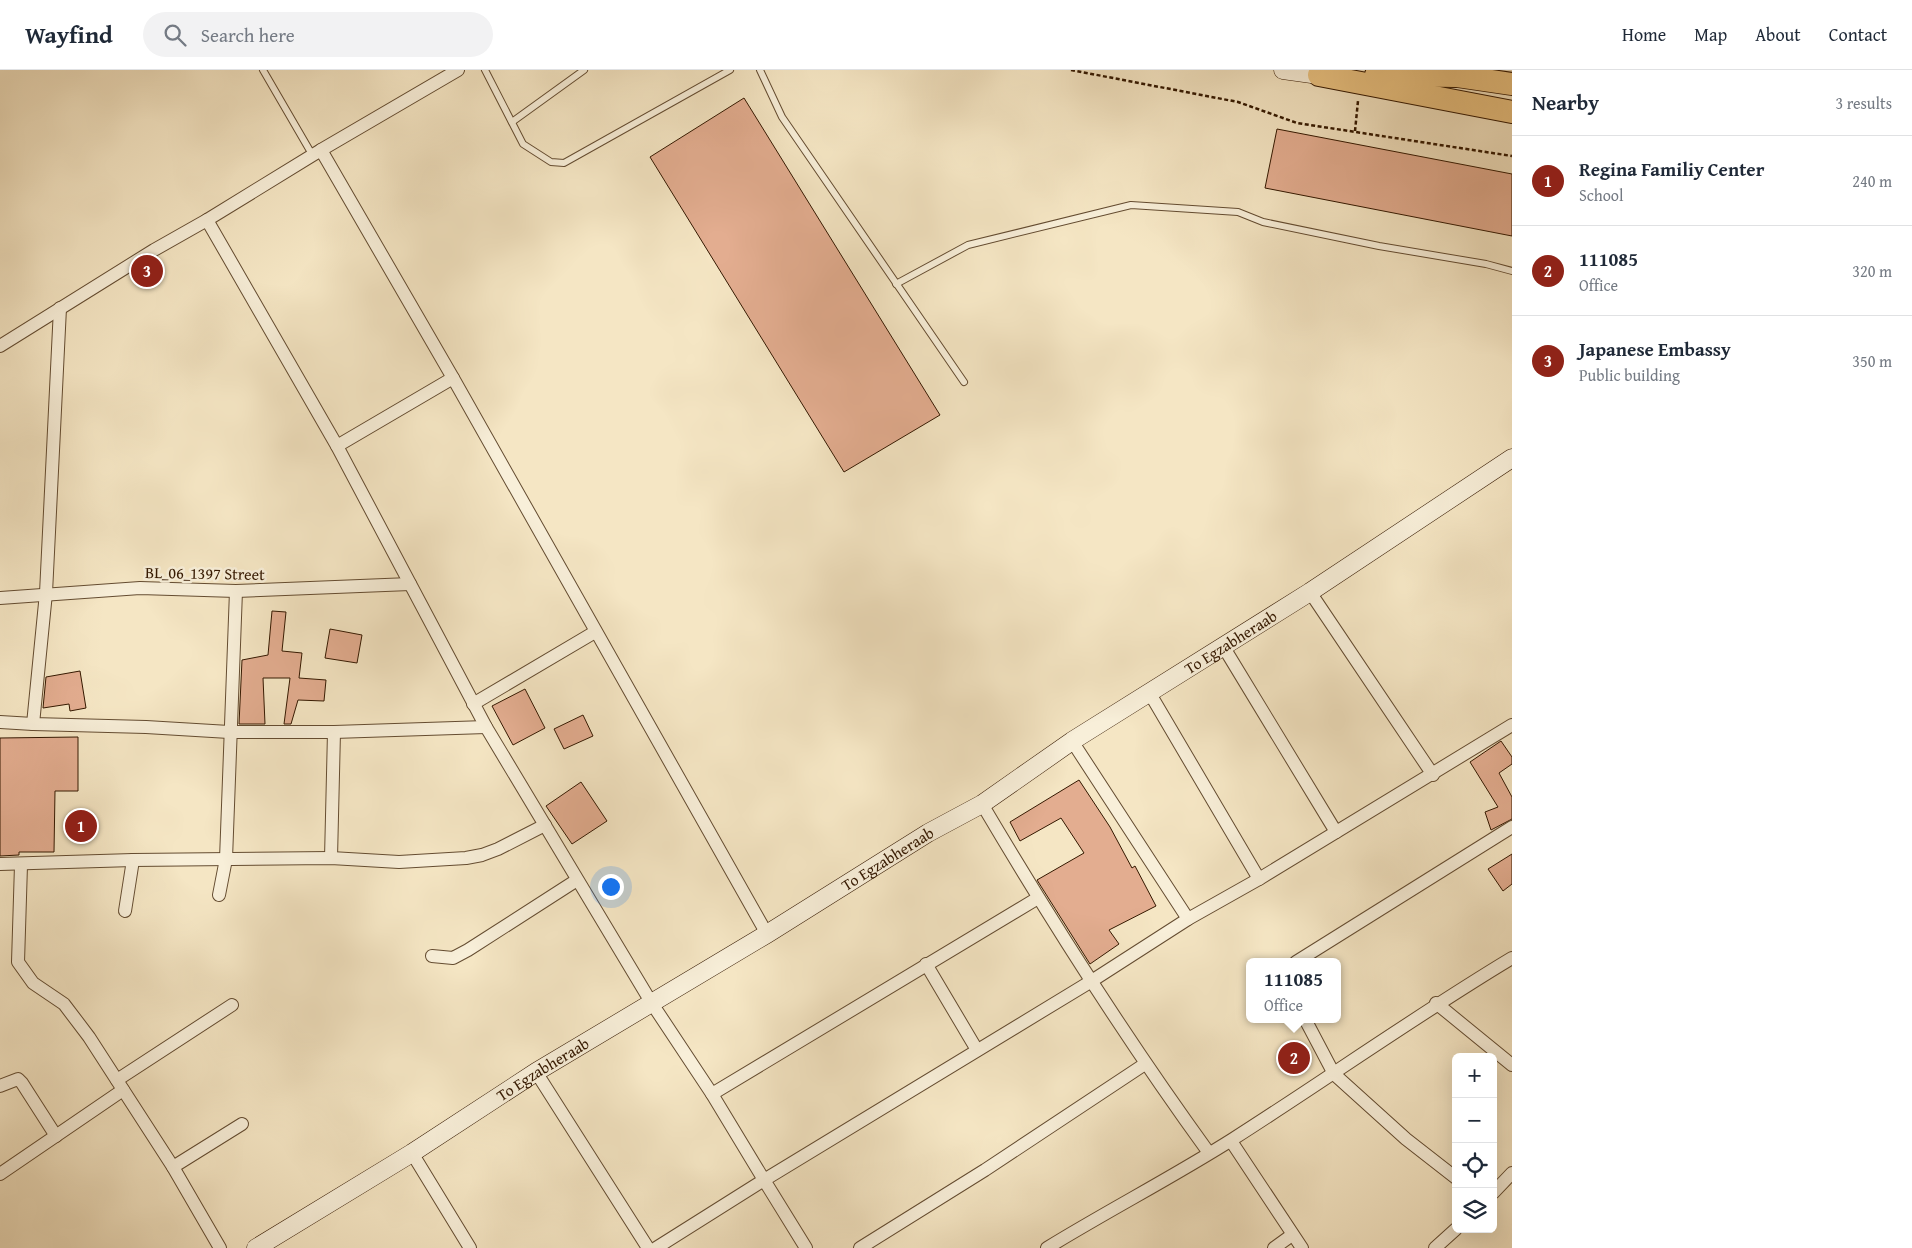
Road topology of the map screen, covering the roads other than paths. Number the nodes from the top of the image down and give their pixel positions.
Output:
1 (262, 70) edge
2 (458, 70) edge
3 (484, 70) edge
4 (584, 70) edge
5 (730, 70) edge
6 (760, 70) edge
7 (1283, 70) edge
8 (1418, 70) edge
9 (1319, 75) junction
10 (1458, 76) junction
11 (1512, 84) edge
12 (1512, 112) edge
13 (512, 122) junction
14 (317, 153) junction
15 (207, 220) junction
16 (1512, 271) edge
17 (896, 284) junction
18 (60, 308) junction
19 (0, 346) edge
20 (453, 378) junction
21 (964, 382) dead end
22 (337, 446) junction
23 (1512, 458) edge
24 (410, 584) junction
25 (236, 591) junction
26 (1310, 592) junction
27 (46, 593) junction
28 (0, 598) edge
29 (595, 632) junction
30 (1223, 646) junction
31 (1149, 692) junction
32 (473, 704) junction
33 (0, 722) edge
34 (33, 724) junction
35 (1512, 725) edge
36 (486, 728) junction
37 (229, 732) junction
38 (334, 732) junction
39 (1072, 741) junction
40 (1433, 775) junction
41 (982, 804) junction
42 (545, 825) junction
43 (1512, 827) edge
44 (1336, 832) junction
45 (226, 858) junction
46 (331, 858) junction
47 (133, 860) junction
48 (0, 864) edge
49 (21, 865) junction
50 (1259, 879) junction
51 (577, 880) junction
52 (219, 895) dead end
53 (1038, 898) junction
54 (125, 911) dead end
55 (1188, 919) junction
56 (766, 934) junction
57 (432, 956) dead end
58 (1302, 958) edge
59 (1512, 958) edge
60 (926, 964) junction
61 (1090, 982) junction
62 (651, 1002) junction
63 (1436, 1003) junction
64 (232, 1005) dead end
65 (1307, 1023) edge
66 (977, 1050) junction
67 (1145, 1064) junction
68 (1512, 1064) edge
69 (536, 1072) junction
70 (1334, 1074) junction
71 (120, 1085) junction
72 (0, 1086) edge
73 (712, 1094) junction
74 (242, 1124) dead end
75 (56, 1136) junction
76 (1231, 1141) junction
77 (1209, 1152) junction
78 (412, 1153) junction
79 (172, 1167) junction
80 (1512, 1173) edge
81 (0, 1174) edge
82 (1452, 1175) edge
83 (764, 1180) junction
84 (1497, 1189) edge
85 (1452, 1233) edge
86 (1292, 1235) junction
87 (1051, 1247) edge
88 (220, 1248) edge
89 (256, 1248) edge
90 (470, 1248) edge
91 (648, 1248) edge
92 (656, 1248) edge
93 (806, 1248) edge
94 (860, 1248) edge
95 (1274, 1248) edge
96 (1302, 1248) edge
97 (1435, 1248) edge

1 - 14 lane
2 - 14 street
3 - 13 lane
4 - 13 lane
5 - 13 lane
6 - 17 lane
7 - 9 main road
8 - 10 highway
9 - 10 highway
9 - 12 highway
10 - 11 highway
14 - 15 street
14 - 20 street
15 - 18 street
15 - 22 street
16 - 17 lane
17 - 21 lane
18 - 19 street
18 - 27 street
20 - 22 street
20 - 29 street
22 - 24 street
23 - 26 main road, To Egzabheraab
24 - 25 street, BL_06_1397 Street
24 - 32 street
25 - 27 street, BL_06_1397 Street
25 - 37 street
26 - 30 main road, To Egzabheraab
26 - 40 street
27 - 28 street, BL_06_1397 Street
27 - 34 street
29 - 32 street
29 - 56 street
30 - 31 main road, To Egzabheraab
30 - 44 street
31 - 39 main road, To Egzabheraab
31 - 50 street
32 - 36 street
33 - 34 street
34 - 37 street
35 - 40 street
36 - 38 street
36 - 42 street
37 - 38 street
37 - 45 street
38 - 46 street
39 - 41 main road, To Egzabheraab
39 - 55 street
40 - 44 street
41 - 53 street
41 - 56 main road, To Egzabheraab
42 - 46 street
42 - 51 street
43 - 58 street
44 - 50 street
45 - 46 street
45 - 47 street
45 - 52 street
47 - 49 street
47 - 54 street
48 - 49 street
49 - 71 street
50 - 55 street
51 - 57 street
51 - 62 street
53 - 60 street
53 - 61 street
55 - 61 street
56 - 62 main road, To Egzabheraab
59 - 63 street
60 - 66 street
60 - 73 street
61 - 66 street
61 - 67 street
62 - 69 main road, To Egzabheraab
62 - 73 street
63 - 68 street
63 - 70 street
64 - 71 street
65 - 70 street
66 - 83 street
67 - 77 street
67 - 94 street
69 - 78 main road, To Egzabheraab
69 - 91 street
70 - 76 street
70 - 82 street
71 - 75 street
71 - 79 street
72 - 75 street
73 - 83 street
74 - 79 street
75 - 81 street
76 - 77 street
76 - 86 street
77 - 87 street
78 - 89 main road, To Egzabheraab
78 - 90 street
79 - 88 street
80 - 84 street
83 - 92 street
83 - 93 street
85 - 97 street
86 - 95 street
86 - 96 street

